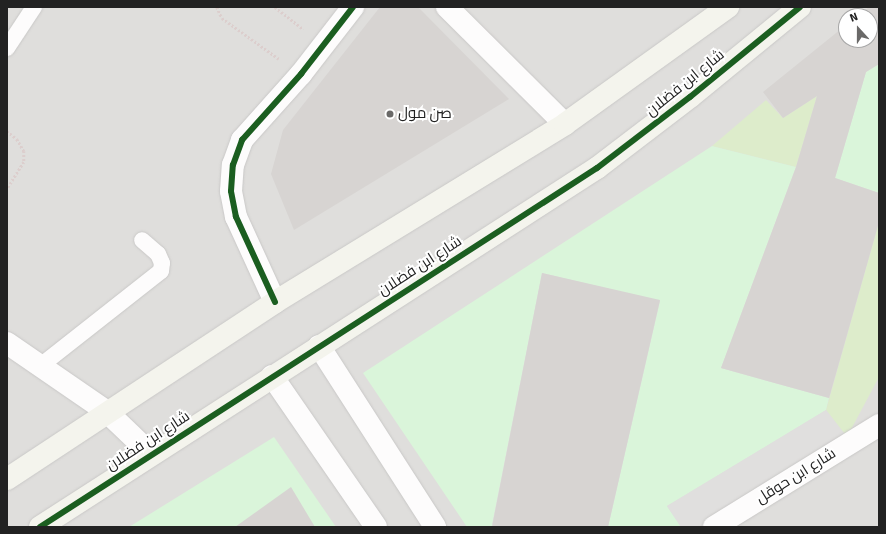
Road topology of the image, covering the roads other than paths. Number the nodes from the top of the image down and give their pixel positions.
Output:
1 (34, 7) edge
2 (353, 7) edge
3 (447, 7) edge
4 (728, 7) edge
5 (800, 7) edge
6 (7, 48) edge
7 (565, 124) junction
8 (142, 240) dead end
9 (275, 302) junction
10 (7, 343) edge
11 (319, 346) junction
12 (38, 367) junction
13 (272, 376) junction
14 (106, 411) junction
15 (879, 425) edge
16 (151, 454) junction
17 (7, 479) edge
18 (40, 527) edge
19 (376, 527) edge
20 (435, 527) edge
21 (714, 527) edge

1 - 6 lane
2 - 9 street
3 - 7 street
4 - 7 street
5 - 11 street, شارع ابن فضلان
7 - 9 street
8 - 12 lane
9 - 14 street
10 - 12 street
11 - 13 street, شارع ابن فضلان
11 - 20 street
12 - 14 street
13 - 16 street, شارع ابن فضلان
13 - 19 street
14 - 16 street
14 - 17 street
15 - 21 street, شارع ابن حوقل
16 - 18 street, شارع ابن فضلان

